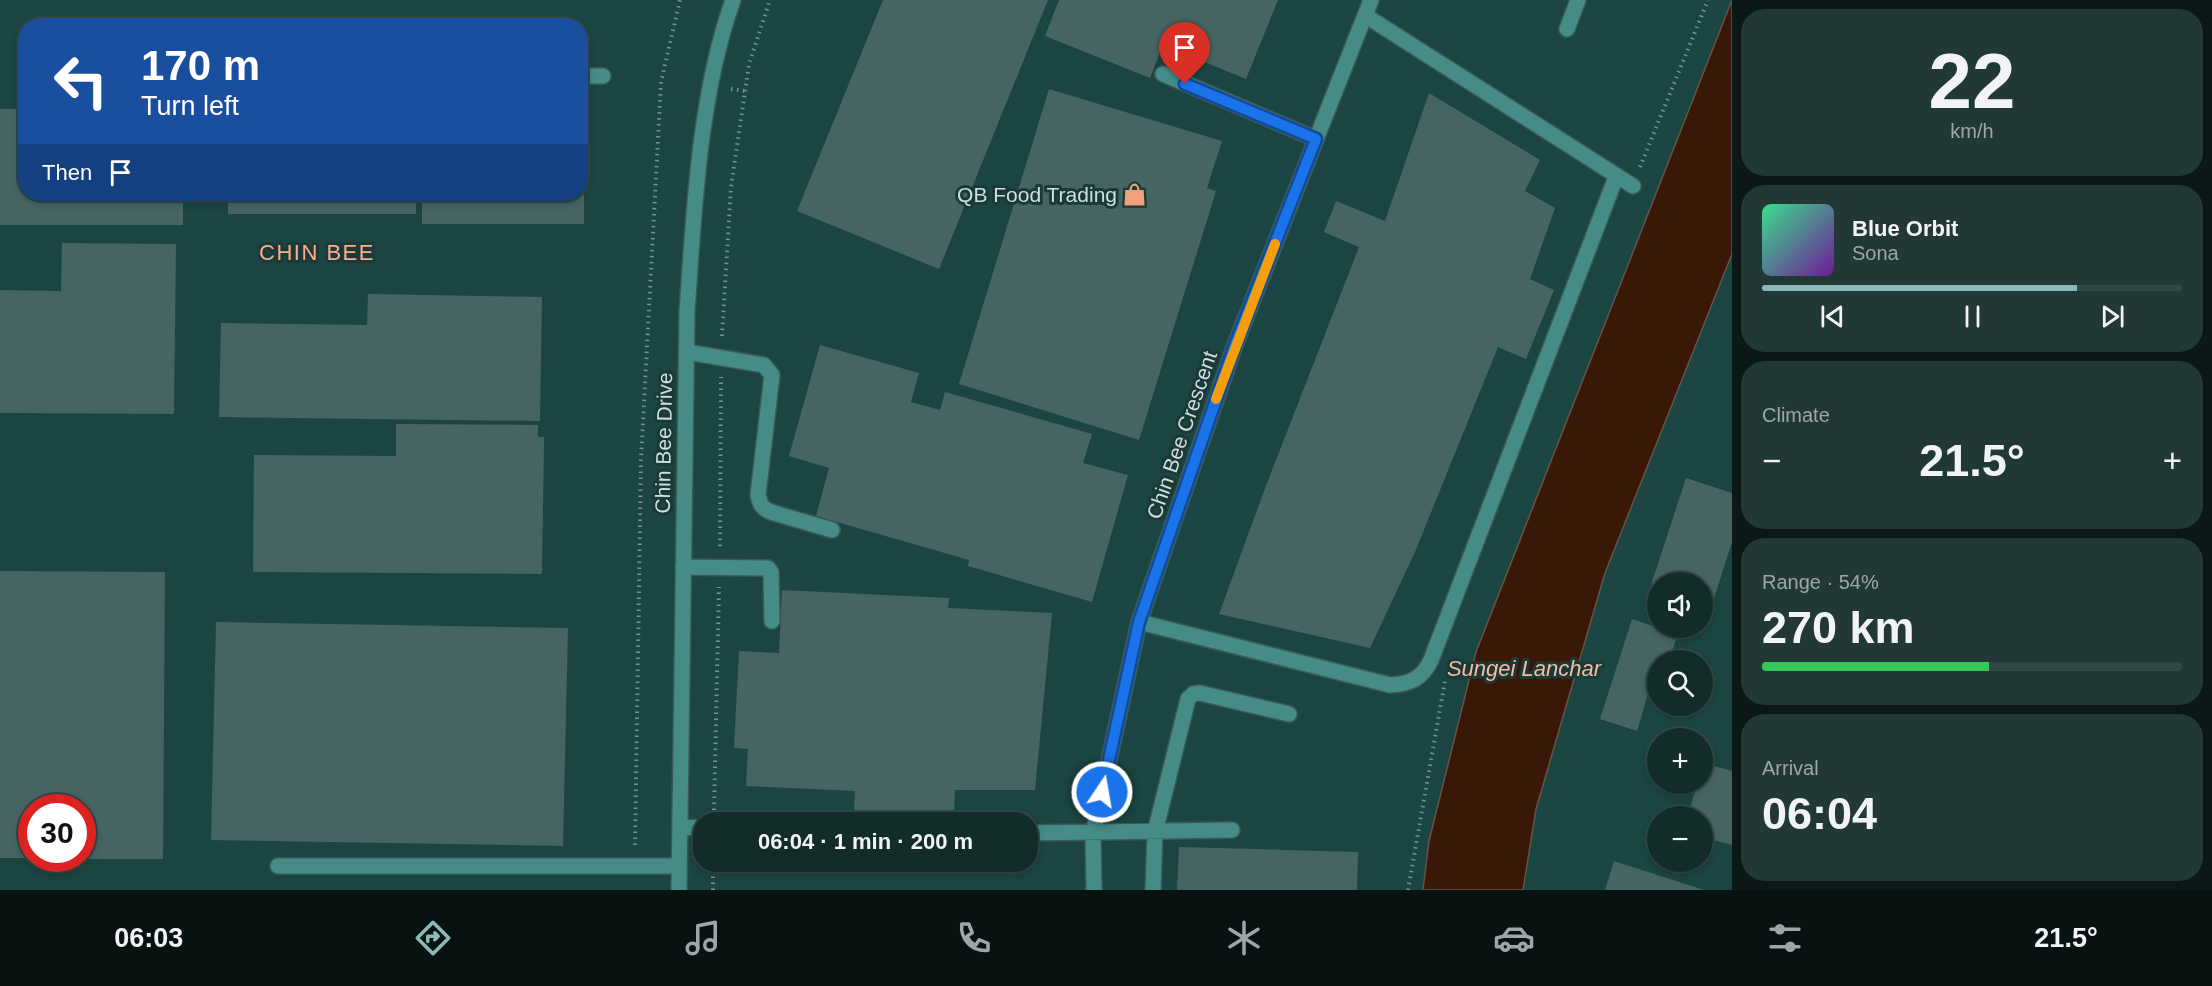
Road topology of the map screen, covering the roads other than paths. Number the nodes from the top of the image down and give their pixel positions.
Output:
1 (733, 0) edge
2 (1371, 0) edge
3 (1578, 0) edge
4 (1366, 16) junction
5 (1567, 29) dead end
6 (1164, 74) dead end
7 (588, 76) edge
8 (603, 76) dead end
9 (1316, 139) junction
10 (1616, 177) junction
11 (1633, 186) dead end
12 (687, 352) junction
13 (832, 530) dead end
14 (683, 567) junction
15 (772, 621) dead end
16 (1139, 622) junction
17 (1289, 714) dead end
18 (680, 827) junction
19 (693, 828) edge
20 (1232, 830) dead end
21 (1155, 832) junction
22 (1038, 833) edge
23 (1093, 834) junction
24 (278, 866) dead end
25 (679, 866) junction
26 (679, 890) edge
27 (1094, 890) edge
28 (1153, 890) edge

1 - 12 street, Chin Bee Drive
2 - 4 street, Chin Bee Crescent
3 - 5 street
4 - 9 street, Chin Bee Crescent
4 - 10 street
6 - 9 street
7 - 8 street
9 - 16 street, Chin Bee Crescent
10 - 11 street
10 - 16 street
12 - 13 street
12 - 14 street, Chin Bee Drive
14 - 15 street
14 - 18 street, Chin Bee Drive
16 - 23 street, Chin Bee Crescent
17 - 21 street
18 - 19 street
18 - 25 street, Chin Bee Drive
20 - 21 street
21 - 23 street
21 - 28 street
22 - 23 street
23 - 27 street, Chin Bee Crescent
24 - 25 street
25 - 26 street, Chin Bee Drive

